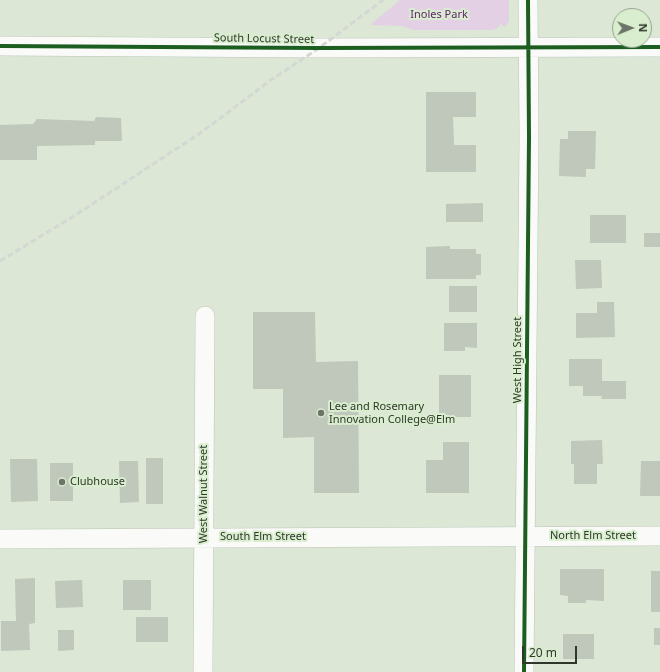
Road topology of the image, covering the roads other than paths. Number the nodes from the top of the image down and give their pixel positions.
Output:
1 (528, 0) edge
2 (0, 46) edge
3 (660, 47) edge
4 (528, 48) junction
5 (205, 316) dead end
6 (526, 536) junction
7 (660, 536) edge
8 (204, 537) junction
9 (0, 539) edge
10 (204, 672) edge
11 (524, 672) edge

1 - 4 street, West High Street
2 - 4 street, South Locust Street
3 - 4 street, South Locust Street
4 - 6 street, West High Street
5 - 8 street, West Walnut Street
6 - 7 street, North Elm Street
6 - 8 street, South Elm Street
6 - 11 street, West High Street
8 - 9 street, South Elm Street
8 - 10 street, West Walnut Street

